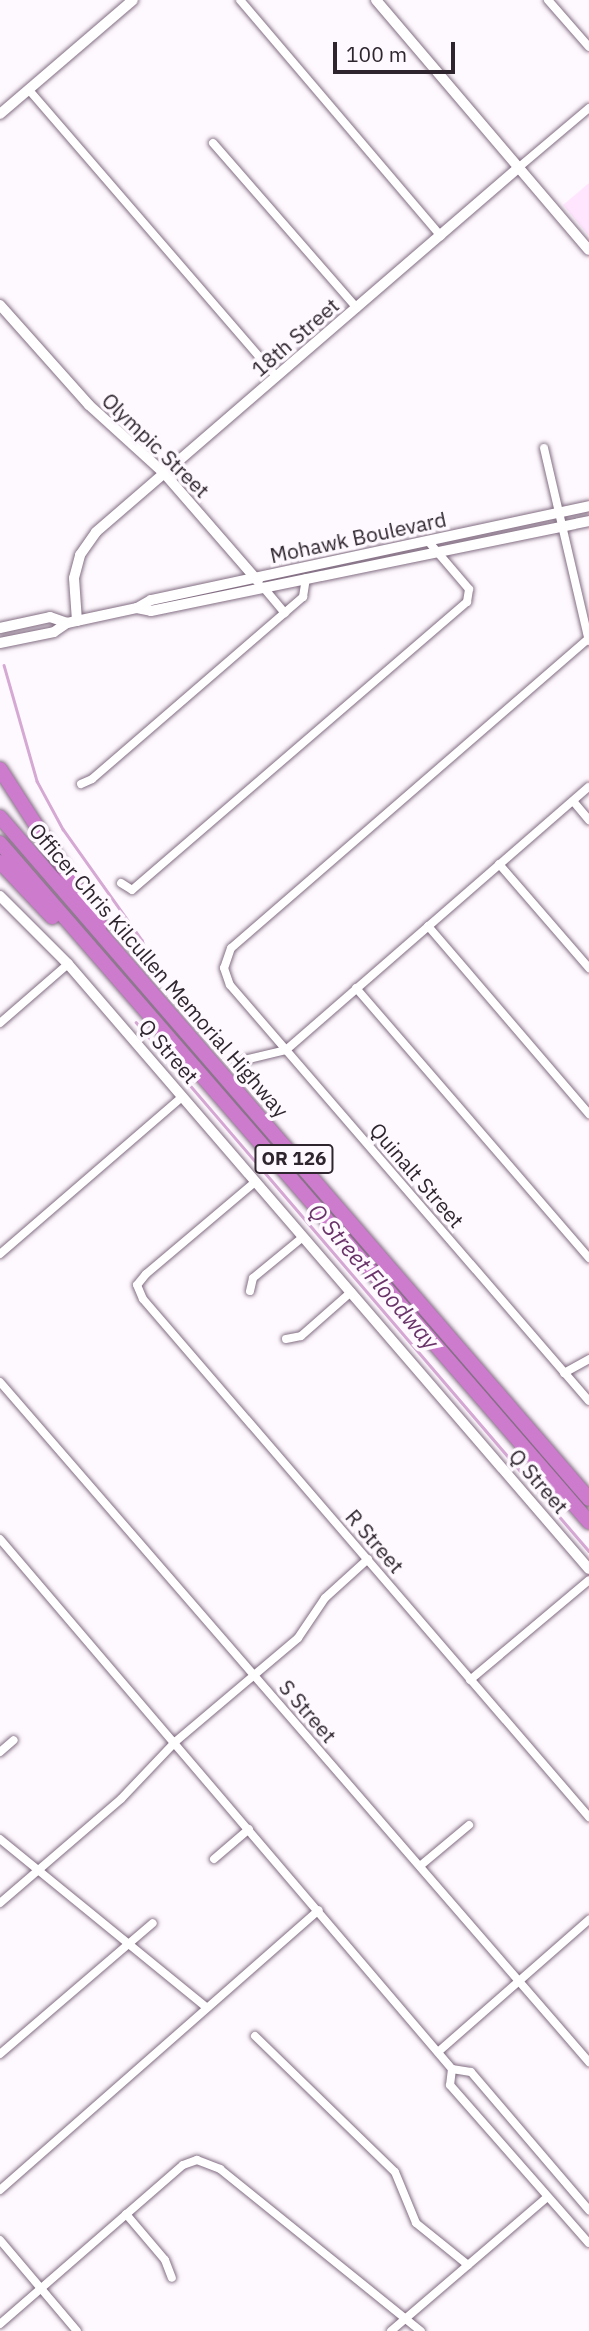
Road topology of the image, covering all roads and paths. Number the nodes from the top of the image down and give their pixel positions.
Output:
1 (133, 0) edge
2 (240, 0) edge
3 (376, 0) edge
4 (548, 0) edge
5 (589, 47) edge
6 (29, 89) junction
7 (589, 108) edge
8 (0, 114) edge
9 (213, 143) dead end
10 (519, 168) junction
11 (441, 236) junction
12 (589, 250) edge
13 (0, 305) edge
14 (357, 308) junction
15 (277, 377) junction
16 (544, 448) dead end
17 (164, 473) junction
18 (589, 506) edge
19 (559, 513) junction
20 (589, 521) edge
21 (562, 526) junction
22 (428, 541) junction
23 (436, 551) junction
24 (255, 578) junction
25 (306, 578) junction
26 (263, 587) junction
27 (137, 608) junction
28 (285, 613) junction
29 (72, 622) junction
30 (0, 628) edge
31 (589, 640) edge
32 (0, 643) edge
33 (0, 769) edge
34 (81, 783) dead end
35 (589, 787) edge
36 (573, 801) junction
37 (0, 817) edge
38 (589, 820) edge
39 (0, 843) edge
40 (0, 862) edge
41 (499, 864) junction
42 (121, 883) dead end
43 (0, 896) edge
44 (428, 926) junction
45 (107, 942) junction
46 (87, 943) junction
47 (68, 964) junction
48 (589, 968) edge
49 (356, 988) junction
50 (0, 1023) edge
51 (286, 1049) junction
52 (236, 1062) dead end
53 (183, 1097) junction
54 (589, 1114) edge
55 (255, 1182) junction
56 (303, 1237) junction
57 (0, 1254) edge
58 (589, 1258) edge
59 (250, 1291) dead end
60 (351, 1292) junction
61 (286, 1339) dead end
62 (589, 1359) edge
63 (565, 1373) junction
64 (0, 1382) edge
65 (589, 1401) edge
66 (589, 1499) edge
67 (589, 1522) edge
68 (0, 1539) edge
69 (368, 1559) junction
70 (589, 1569) edge
71 (589, 1580) edge
72 (253, 1675) junction
73 (470, 1680) junction
74 (14, 1740) dead end
75 (175, 1742) junction
76 (0, 1752) edge
77 (589, 1817) edge
78 (470, 1825) dead end
79 (249, 1829) junction
80 (0, 1839) edge
81 (214, 1859) dead end
82 (420, 1866) junction
83 (37, 1870) junction
84 (0, 1903) edge
85 (319, 1910) junction
86 (589, 1920) edge
87 (153, 1923) dead end
88 (129, 1943) junction
89 (518, 1982) junction
90 (206, 2007) junction
91 (256, 2036) dead end
92 (438, 2052) junction
93 (0, 2054) edge
94 (589, 2062) edge
95 (452, 2069) junction
96 (0, 2190) edge
97 (546, 2198) junction
98 (589, 2210) edge
99 (126, 2214) junction
100 (0, 2240) edge
101 (589, 2243) edge
102 (468, 2266) junction
103 (172, 2278) dead end
104 (41, 2289) junction
105 (406, 2319) junction
106 (0, 2324) edge
107 (77, 2331) edge
108 (391, 2331) edge
109 (422, 2331) edge

1 - 6 street
2 - 11 street
3 - 10 street
4 - 5 street
6 - 8 street
6 - 15 street
7 - 10 street, 18th Street
9 - 14 street
10 - 11 street, 18th Street
10 - 12 street
11 - 14 street, 18th Street
13 - 17 street, Olympic Street
14 - 15 street, 18th Street
15 - 17 street, 18th Street
16 - 19 street
17 - 24 street, Olympic Street
17 - 29 street, 18th Street
18 - 19 street, Mohawk Boulevard
19 - 21 street
19 - 22 street, Mohawk Boulevard
20 - 21 street, Mohawk Boulevard
21 - 23 street, Mohawk Boulevard
21 - 31 street
22 - 23 street
22 - 24 street, Mohawk Boulevard
23 - 25 street, Mohawk Boulevard
23 - 42 street
24 - 26 street, Olympic Street
24 - 27 street, Mohawk Boulevard
25 - 26 street, Mohawk Boulevard
25 - 28 street
26 - 27 street, Mohawk Boulevard
26 - 28 street, Olympic Street
27 - 29 street, Mohawk Boulevard
28 - 34 street
29 - 30 street, Mohawk Boulevard
29 - 32 street, Mohawk Boulevard
31 - 51 street, Quinalt Street
33 - 45 highway
35 - 36 street
36 - 38 street
36 - 41 street
37 - 45 highway, Officer Chris Kilcullen Memorial Highway / OR 126
39 - 46 highway, Officer Chris Kilcullen Memorial Highway / OR 126
40 - 46 highway
41 - 44 street
41 - 48 street
43 - 47 street, Q Street
44 - 49 street
44 - 54 street
45 - 66 highway, Officer Chris Kilcullen Memorial Highway / OR 126
46 - 67 highway, Officer Chris Kilcullen Memorial Highway / OR 126
47 - 50 street
47 - 53 street, Q Street
49 - 51 street
49 - 58 street
51 - 52 street
51 - 63 street, Quinalt Street
53 - 55 street, Q Street
53 - 57 street
55 - 56 street, Q Street
55 - 69 street, R Street
56 - 59 street
56 - 60 street, Q Street
60 - 61 street
60 - 70 street, Q Street
62 - 63 street
63 - 65 street, Quinalt Street
64 - 72 street, S Street
68 - 75 street
69 - 72 street
69 - 73 street, R Street
71 - 73 street
72 - 75 street
72 - 82 street, S Street
73 - 77 street, R Street
74 - 76 street
75 - 79 street
75 - 83 street
78 - 82 street
79 - 81 street
79 - 85 street
80 - 83 street
82 - 89 street, S Street
83 - 84 street
83 - 88 street
85 - 90 street
85 - 92 street
86 - 89 street
87 - 88 street
88 - 90 street
88 - 93 street
89 - 92 street
89 - 94 street, S Street
90 - 96 street
91 - 102 street
92 - 95 street
95 - 97 street
95 - 98 street
97 - 101 street
97 - 102 street
99 - 103 street
99 - 104 street
99 - 105 street
100 - 104 street
102 - 105 street
104 - 106 street
104 - 107 street
105 - 108 street
105 - 109 street

